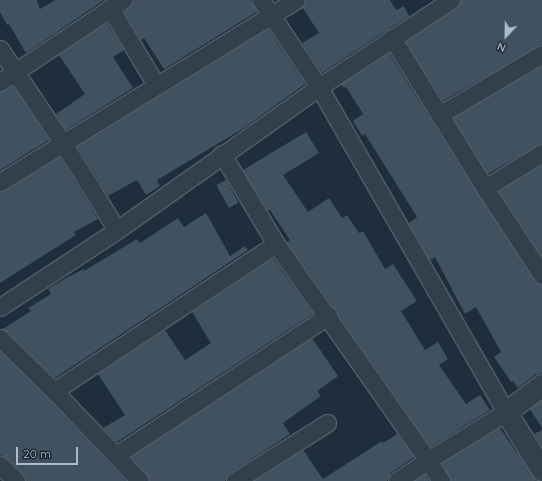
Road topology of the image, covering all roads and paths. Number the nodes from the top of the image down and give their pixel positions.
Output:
1 (261, 0) edge
2 (296, 0) edge
3 (451, 0) edge
4 (116, 4) edge
5 (272, 16) junction
6 (392, 38) junction
7 (0, 49) edge
8 (542, 54) edge
9 (14, 73) junction
10 (0, 82) edge
11 (156, 85) junction
12 (319, 87) junction
13 (439, 115) junction
14 (63, 143) junction
15 (542, 153) edge
16 (222, 154) junction
17 (0, 182) edge
18 (485, 188) junction
19 (117, 230) junction
20 (276, 244) junction
21 (540, 265) edge
22 (0, 307) edge
23 (328, 316) junction
24 (0, 338) edge
25 (542, 385) edge
26 (54, 391) junction
27 (506, 412) junction
28 (327, 423) dead end
29 (116, 455) junction
30 (428, 460) junction
31 (0, 465) edge
32 (542, 470) edge
33 (16, 481) edge
34 (140, 481) edge
35 (235, 481) edge
36 (397, 481) edge
37 (440, 481) edge

1 - 5 street
2 - 5 street
3 - 6 street
4 - 9 street
4 - 11 street
5 - 11 street
5 - 12 street
6 - 12 street
6 - 13 street
7 - 9 street
8 - 13 street
9 - 10 street
9 - 14 street
11 - 14 street
12 - 16 street
12 - 27 street
13 - 18 street
14 - 17 street
14 - 19 street
15 - 18 street
16 - 19 street
16 - 20 street
18 - 21 street
19 - 22 street
20 - 23 street
20 - 26 street
23 - 29 street
23 - 30 street
24 - 26 street
25 - 27 street
26 - 29 street
27 - 30 street
27 - 32 street
28 - 35 street
29 - 34 street
30 - 36 street
30 - 37 street
31 - 33 street

